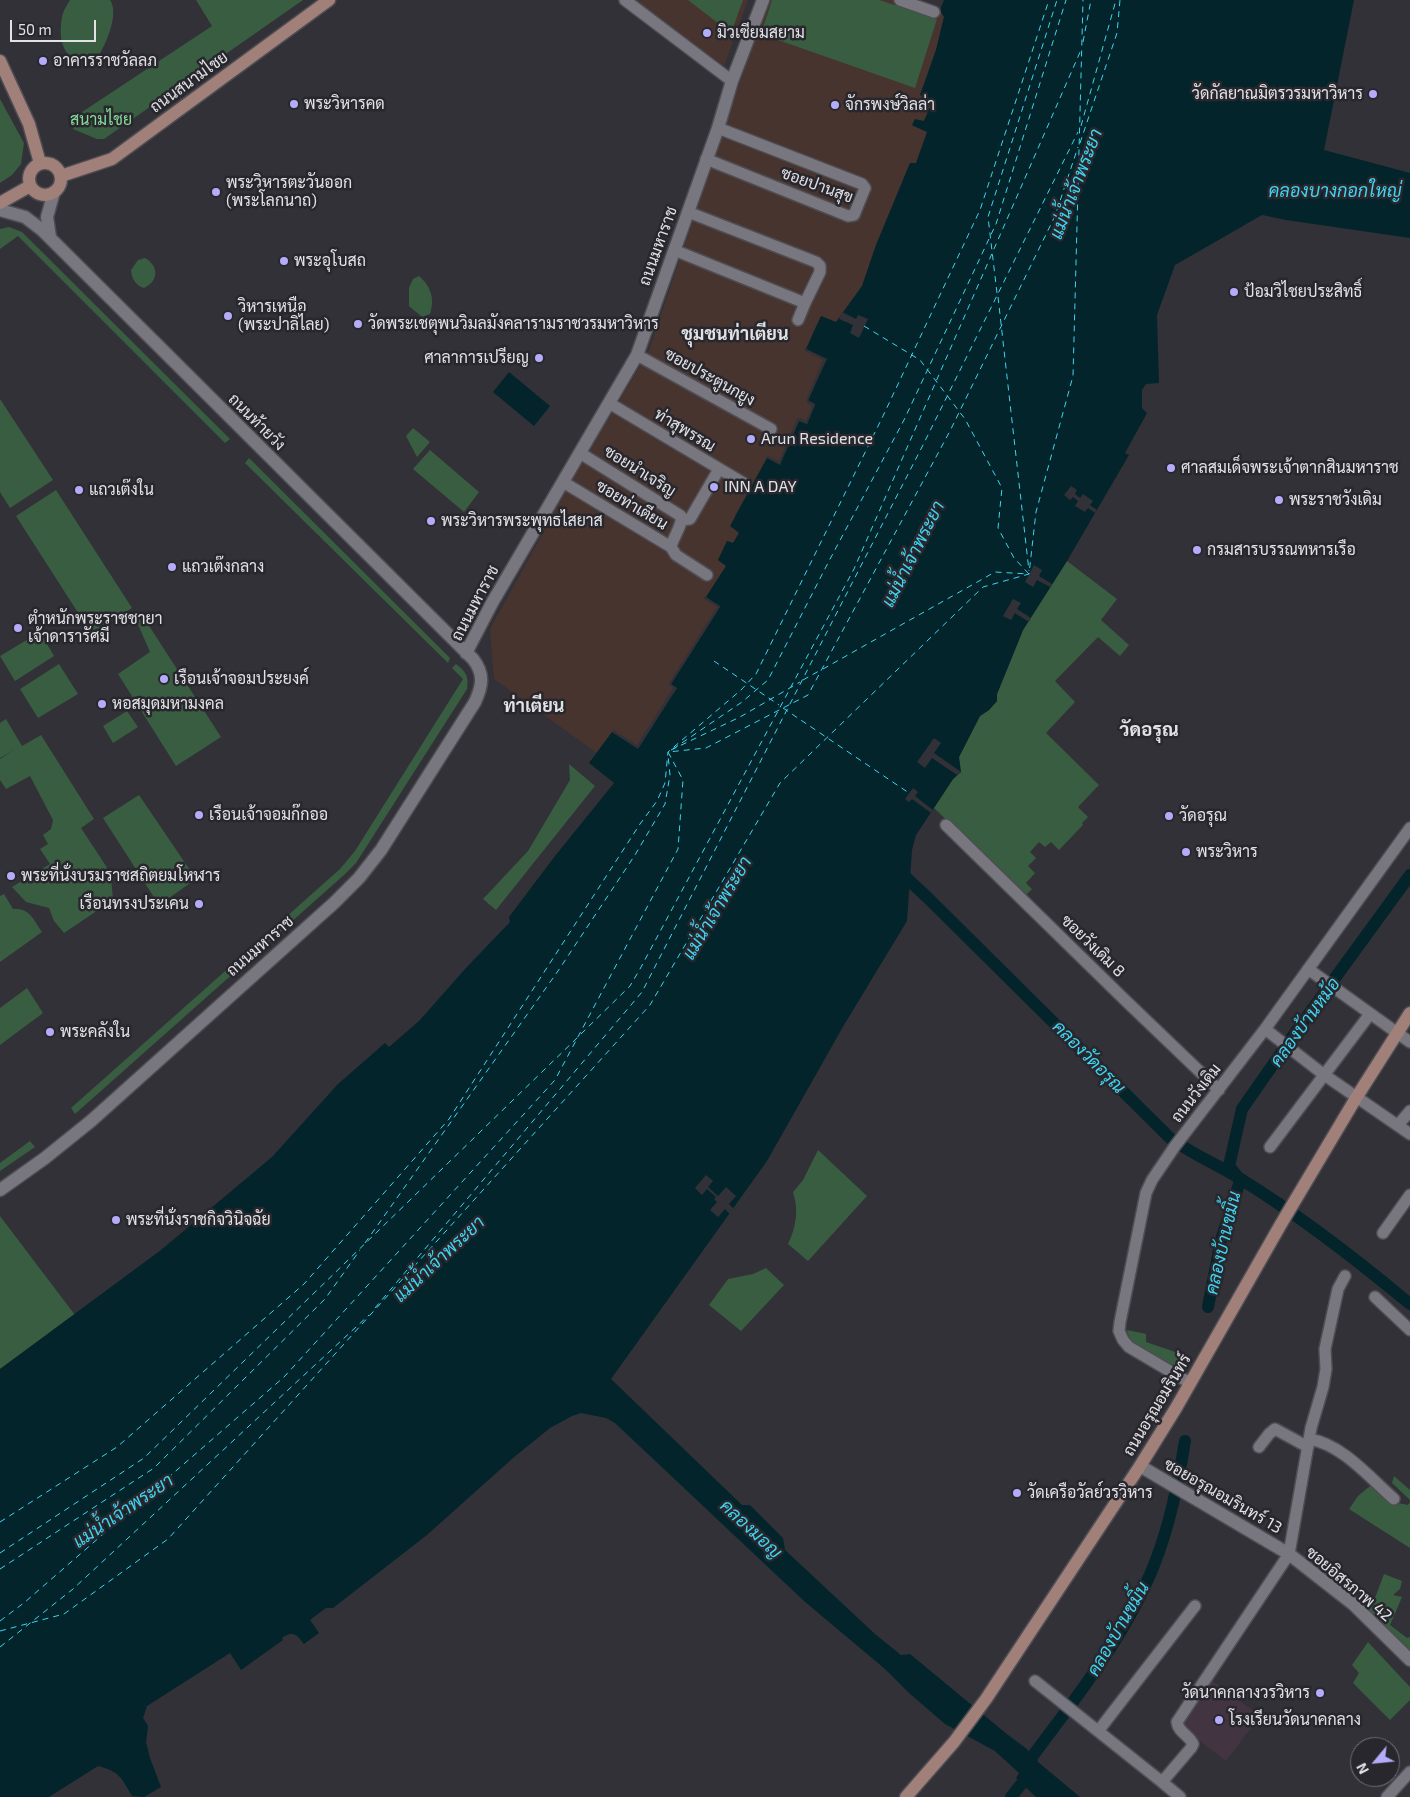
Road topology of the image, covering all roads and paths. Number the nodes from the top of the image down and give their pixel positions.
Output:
1 (329, 0) edge
2 (626, 0) edge
3 (763, 0) edge
4 (900, 0) edge
5 (934, 12) dead end
6 (0, 62) edge
7 (732, 81) junction
8 (718, 128) junction
9 (706, 159) junction
10 (40, 163) junction
11 (61, 176) junction
12 (30, 186) junction
13 (52, 198) junction
14 (0, 203) edge
15 (0, 210) edge
16 (688, 212) junction
17 (50, 237) junction
18 (674, 250) junction
19 (806, 303) junction
20 (798, 320) dead end
21 (637, 356) junction
22 (609, 403) junction
23 (769, 428) dead end
24 (580, 453) junction
25 (719, 469) junction
26 (563, 482) junction
27 (745, 484) dead end
28 (682, 520) junction
29 (671, 546) junction
30 (707, 575) dead end
31 (466, 653) junction
32 (946, 825) dead end
33 (1410, 828) edge
34 (1308, 969) junction
35 (1410, 1013) edge
36 (1370, 1014) junction
37 (1265, 1029) junction
38 (1398, 1033) junction
39 (1410, 1042) edge
40 (1324, 1074) junction
41 (1220, 1090) junction
42 (1356, 1098) junction
43 (1410, 1111) edge
44 (1398, 1124) junction
45 (1410, 1134) edge
46 (1270, 1147) dead end
47 (0, 1190) edge
48 (1410, 1194) edge
49 (1383, 1233) dead end
50 (1345, 1276) dead end
51 (1375, 1297) dead end
52 (1410, 1330) edge
53 (1190, 1383) junction
54 (1308, 1443) junction
55 (1259, 1447) dead end
56 (1140, 1466) junction
57 (1394, 1499) dead end
58 (1289, 1554) junction
59 (1195, 1606) dead end
60 (1410, 1660) edge
61 (1036, 1681) dead end
62 (1098, 1730) junction
63 (1410, 1772) edge
64 (1162, 1782) junction
65 (906, 1797) edge
66 (1180, 1797) edge
67 (1387, 1797) edge

1 - 11 main road, ถนนสนามไชย
2 - 7 street
3 - 7 street, ถนนมหาราช
4 - 5 street
6 - 10 main road
7 - 8 street, ถนนมหาราช
8 - 9 street, ถนนมหาราช
8 - 9 street, ซอยปานสุข
9 - 16 street, ถนนมหาราช
10 - 11 main road
10 - 12 main road
11 - 13 main road
12 - 13 main road
12 - 14 main road
13 - 17 street
15 - 17 street, ถนนท้ายวัง
16 - 18 street, ถนนมหาราช
16 - 19 street
17 - 31 street, ถนนท้ายวัง
18 - 19 street
18 - 21 street, ถนนมหาราช
19 - 20 street
21 - 22 street, ถนนมหาราช
21 - 23 street, ซอยประตูนกยูง
22 - 24 street, ถนนมหาราช
22 - 25 street, ท่าสุพรรณ
24 - 26 street, ถนนมหาราช
24 - 28 street, ซอยนำเจริญ
25 - 27 street, ท่าสุพรรณ
25 - 28 street
26 - 29 street, ซอยท่าเตียน
26 - 31 street, ถนนมหาราช
28 - 29 street, ซอยนำเจริญ
29 - 30 street, ซอยท่าเตียน
31 - 47 street, ถนนมหาราช
32 - 41 street, ซอยวังเดิม 8
33 - 34 street, ถนนวังเดิม
34 - 36 street
34 - 37 street, ถนนวังเดิม
35 - 38 main road, ถนนอรุณอมรินทร์
36 - 38 street
36 - 40 street
37 - 40 street
37 - 41 street, ถนนวังเดิม
38 - 39 street
38 - 42 main road, ถนนอรุณอมรินทร์
40 - 42 street
40 - 46 street
41 - 53 street, ถนนวังเดิม
42 - 44 street
42 - 53 main road, ถนนอรุณอมรินทร์
43 - 44 street
44 - 45 street
48 - 49 street
50 - 54 street
51 - 52 street
53 - 56 main road, ถนนอรุณอมรินทร์
54 - 55 street
54 - 57 street
54 - 58 street
56 - 58 street, ซอยอรุณอมรินทร์ 13
56 - 65 main road, ถนนอรุณอมรินทร์
58 - 60 street, ซอยอิสรภาพ 42
58 - 64 street
59 - 62 street
61 - 62 street
62 - 64 street
63 - 67 street
64 - 66 street

